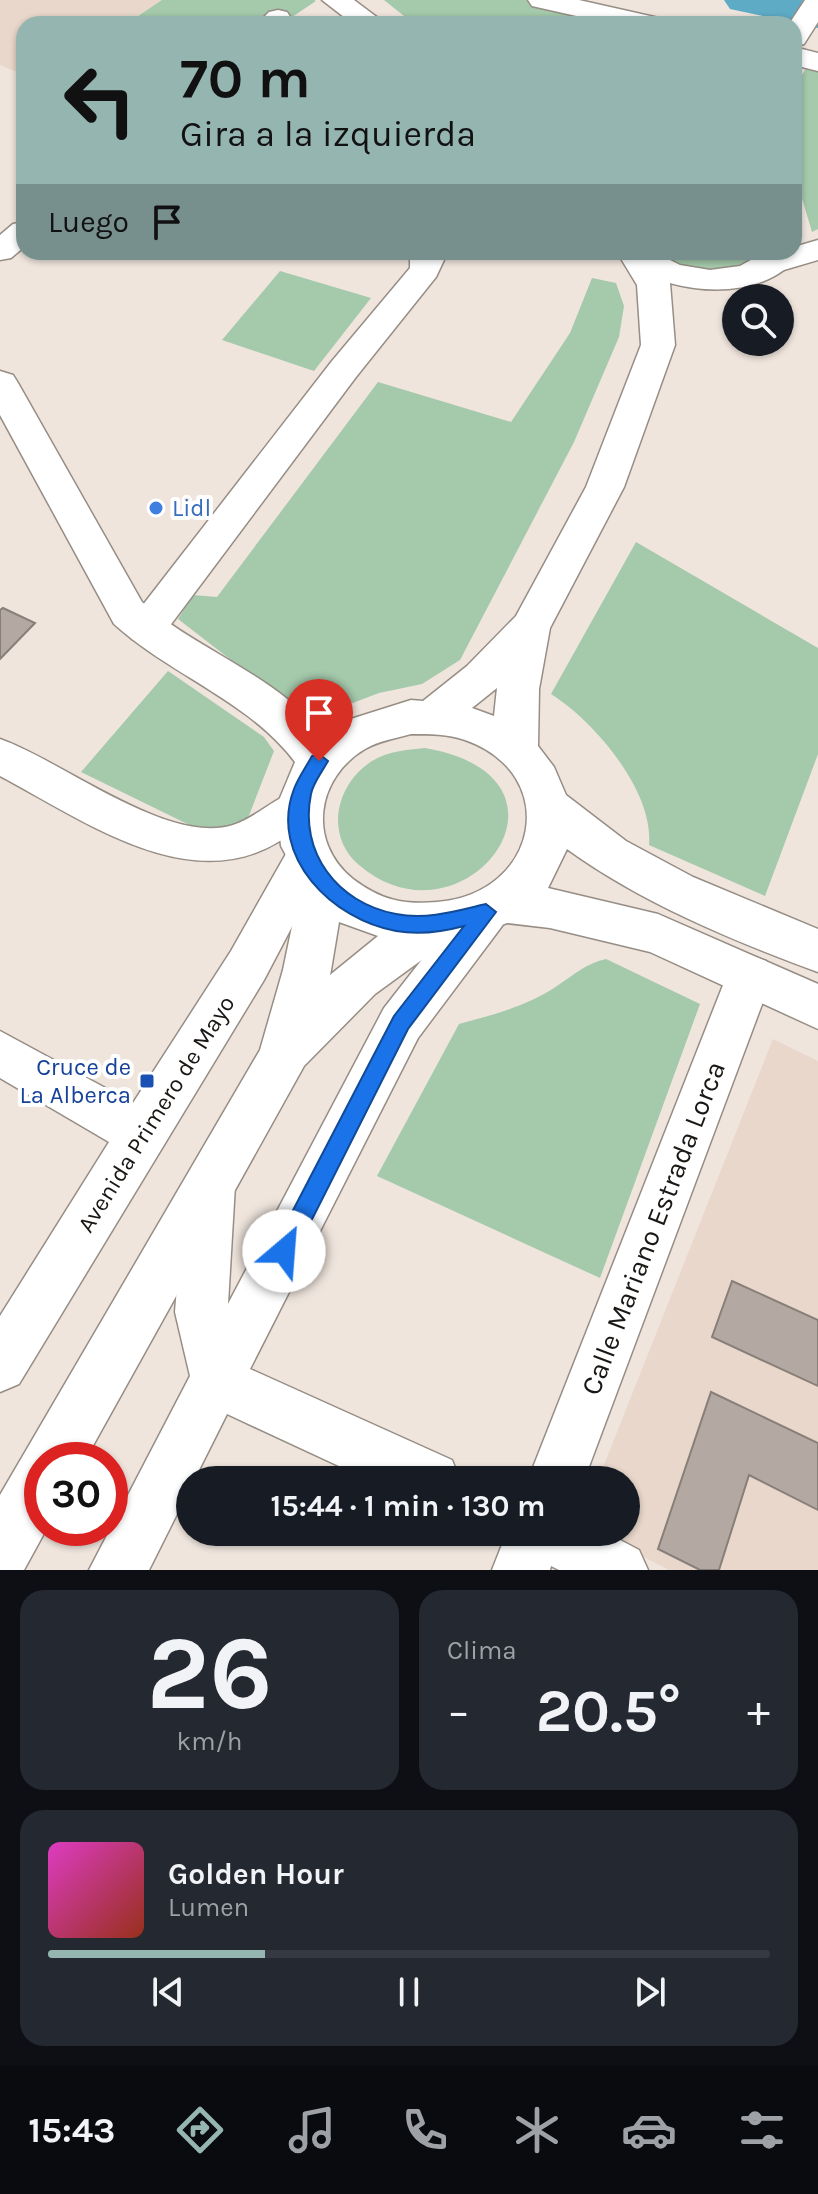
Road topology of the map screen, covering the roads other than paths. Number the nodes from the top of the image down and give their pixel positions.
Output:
1 (336, 0) edge
2 (542, 0) edge
3 (818, 1) edge
4 (360, 16) edge
5 (613, 16) edge
6 (802, 26) edge
7 (16, 238) edge
8 (0, 251) edge
9 (428, 260) edge
10 (639, 260) edge
11 (647, 260) edge
12 (774, 260) edge
13 (734, 278) junction
14 (658, 345) junction
15 (0, 383) edge
16 (531, 626) junction
17 (146, 629) junction
18 (432, 717) junction
19 (335, 748) junction
20 (517, 751) junction
21 (0, 756) edge
22 (549, 806) junction
23 (298, 807) junction
24 (315, 871) junction
25 (476, 913) junction
26 (818, 951) edge
27 (750, 975) junction
28 (818, 1007) edge
29 (0, 1053) edge
30 (283, 1057) junction
31 (141, 1134) junction
32 (211, 1183) junction
33 (0, 1365) edge
34 (218, 1382) junction
35 (63, 1442) edge
36 (401, 1466) edge
37 (561, 1466) edge
38 (24, 1511) edge
39 (530, 1546) edge
40 (572, 1546) edge
41 (0, 1553) edge
42 (118, 1570) edge
43 (521, 1570) edge
44 (619, 1570) edge

1 - 4 main road
2 - 5 main road
3 - 6 main road
7 - 8 street
9 - 17 street
10 - 14 main road
11 - 13 main road
12 - 13 main road
13 - 14 main road
14 - 16 main road
15 - 17 main road
16 - 18 main road
16 - 20 main road
17 - 19 main road
18 - 19 main road
18 - 20 main road
19 - 23 main road
20 - 22 main road
21 - 23 street
22 - 25 main road
22 - 26 main road
23 - 24 main road
24 - 25 main road
24 - 30 main road
24 - 31 street, Avenida Primero de Mayo
25 - 27 main road
25 - 30 main road
25 - 34 street
27 - 28 main road
27 - 37 street, Calle Mariano Estrada Lorca
29 - 31 street
30 - 32 main road
31 - 33 street, Avenida Primero de Mayo
32 - 34 street
32 - 35 main road
34 - 36 street
34 - 42 street
38 - 41 main road
39 - 43 street
40 - 44 street

